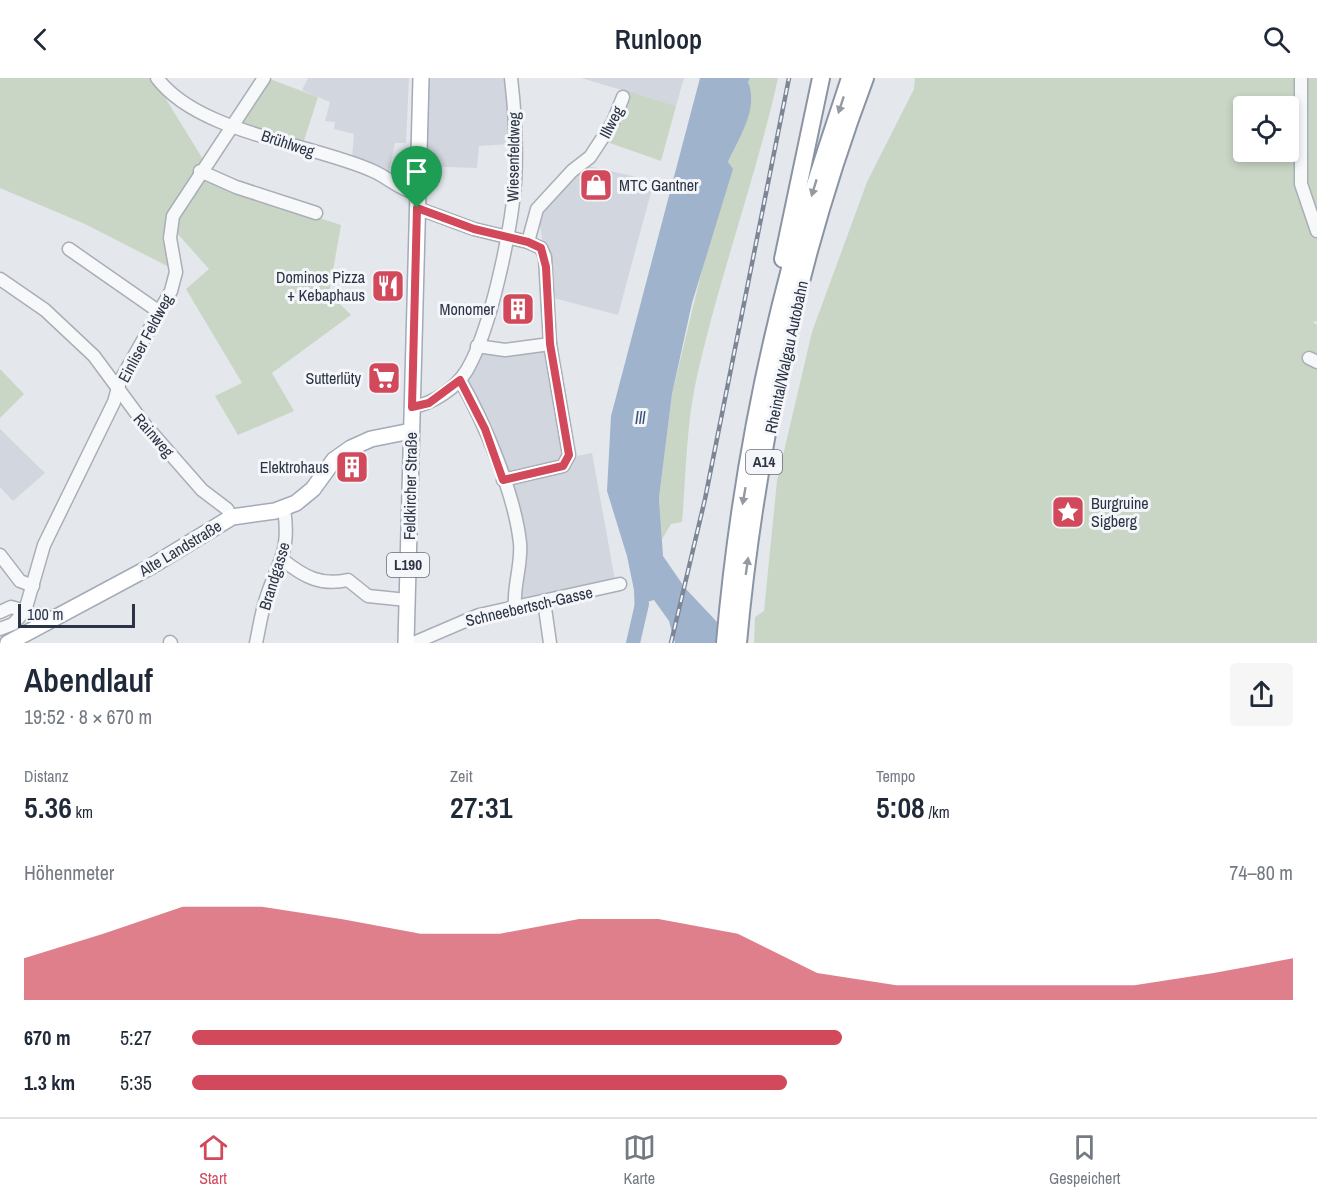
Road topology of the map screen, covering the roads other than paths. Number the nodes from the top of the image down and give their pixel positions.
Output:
1 (264, 78) edge
2 (421, 78) edge
3 (511, 78) edge
4 (821, 78) edge
5 (850, 78) edge
6 (865, 78) edge
7 (1301, 78) edge
8 (160, 82) edge
9 (623, 97) dead end
10 (233, 126) junction
11 (201, 171) junction
12 (418, 201) junction
13 (316, 213) dead end
14 (1317, 231) edge
15 (508, 236) junction
16 (528, 242) junction
17 (69, 249) dead end
18 (0, 279) edge
19 (158, 311) junction
20 (774, 335) junction
21 (550, 344) junction
22 (477, 346) junction
23 (460, 380) junction
24 (118, 390) junction
25 (412, 407) junction
26 (411, 431) junction
27 (503, 480) junction
28 (284, 509) junction
29 (232, 517) junction
30 (0, 555) edge
31 (283, 560) junction
32 (620, 584) dead end
33 (33, 586) junction
34 (407, 600) junction
35 (544, 601) junction
36 (515, 607) junction
37 (25, 611) junction
38 (0, 612) edge
39 (0, 629) edge
40 (8, 643) edge
41 (256, 643) edge
42 (406, 643) edge
43 (550, 643) edge
44 (725, 643) edge
45 (738, 643) edge

1 - 10 street, Einliser Feldweg
2 - 12 main road, Feldkircher Straße / L190
3 - 15 street, Wiesenfeldweg
4 - 20 highway
5 -> 20 highway, Rheintal/Walgau Autobahn / A14
45 -> 6 highway, Rheintal/Walgau Autobahn / A14
7 - 14 street
8 - 10 street, Brühlweg
9 - 16 street, Illweg
10 - 11 street, Einliser Feldweg
10 - 12 street, Brühlweg
11 - 13 street
11 - 19 street, Einliser Feldweg
12 - 15 street
12 - 25 main road, Feldkircher Straße / L190
15 - 16 street
15 - 22 street, Wiesenfeldweg
16 - 21 street
17 - 19 street
18 - 24 street, Rainweg
19 - 24 street, Einliser Feldweg
20 -> 44 highway, Rheintal/Walgau Autobahn / A14
21 - 22 street
21 - 27 street
22 - 23 street, Wiesenfeldweg
23 - 25 street, Wiesenfeldweg
23 - 27 street
24 - 29 street, Rainweg
24 - 33 street, Einliser Feldweg
25 - 26 main road, Feldkircher Straße / L190
26 - 28 main road, Alte Landstraße
26 - 34 main road, Feldkircher Straße / L190
27 - 36 street
28 - 29 main road, Alte Landstraße
28 - 31 street, Brandgasse
29 - 40 main road, Alte Landstraße
30 - 33 street
31 - 34 street
31 - 41 street, Brandgasse
32 - 35 street, Schneebertsch-Gasse
33 - 37 street, Einliser Feldweg
34 - 42 main road, Feldkircher Straße / L190
35 - 36 street, Schneebertsch-Gasse
35 - 43 street
36 - 42 street, Schneebertsch-Gasse
37 - 38 street
37 - 39 street

